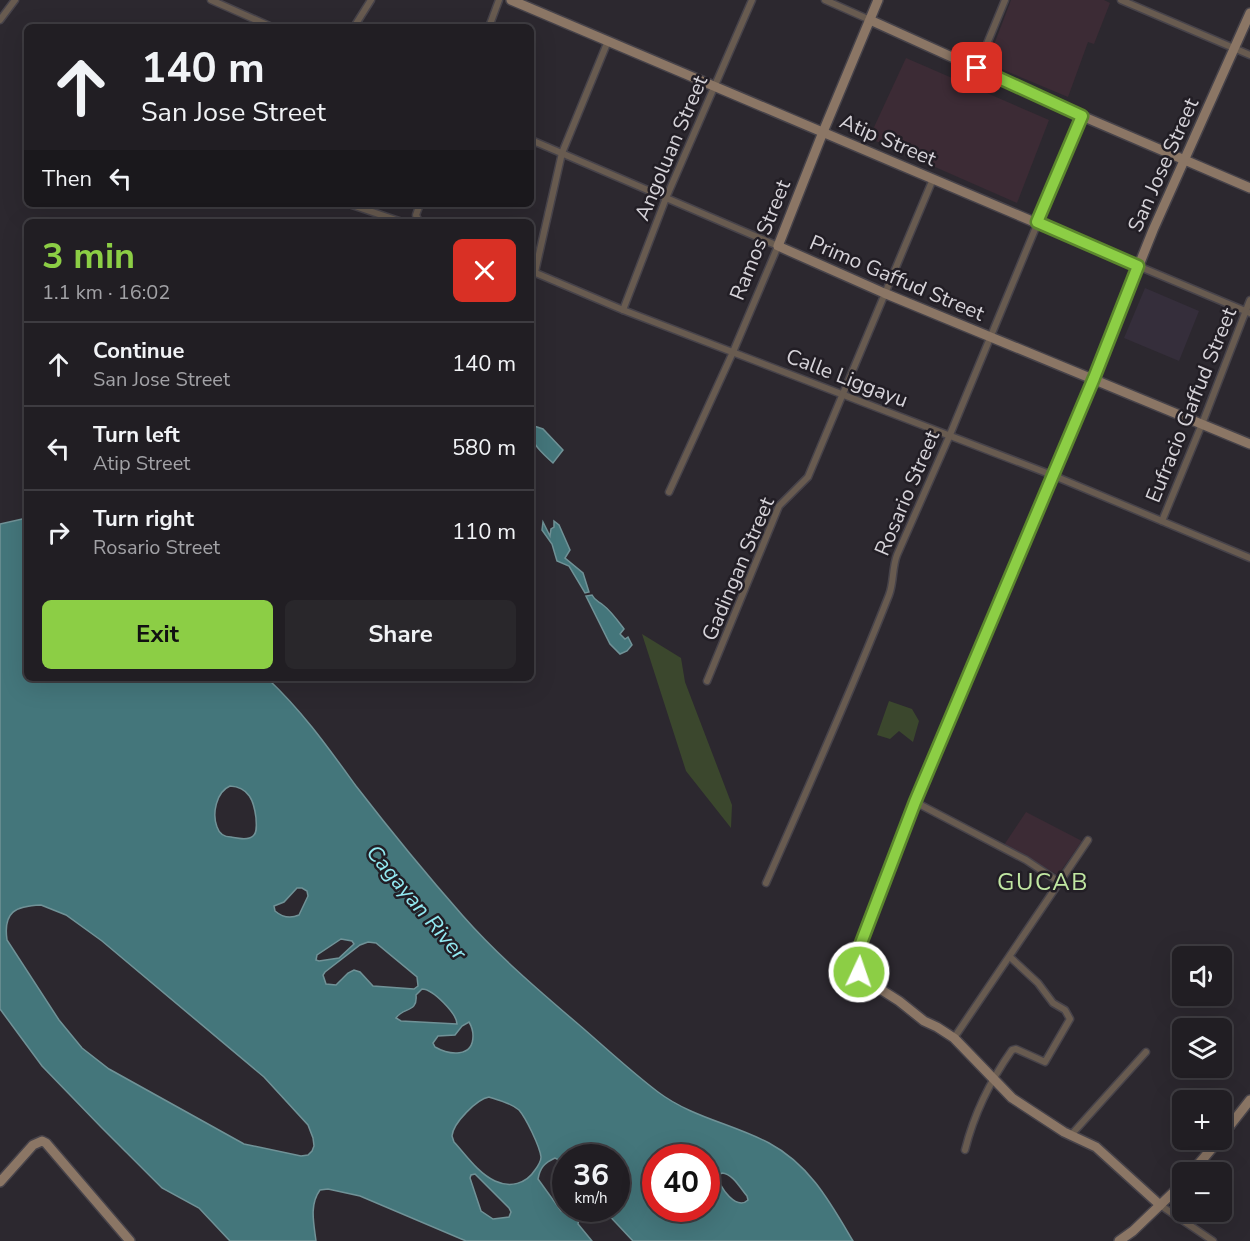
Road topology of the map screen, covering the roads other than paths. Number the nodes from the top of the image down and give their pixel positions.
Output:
1 (15, 0) edge
2 (211, 0) edge
3 (371, 0) edge
4 (499, 0) edge
5 (511, 0) edge
6 (752, 0) edge
7 (825, 0) edge
8 (878, 0) edge
9 (1005, 0) edge
10 (1121, 0) edge
11 (1250, 13) edge
12 (0, 20) edge
13 (870, 20) junction
14 (262, 24) edge
15 (356, 24) edge
16 (490, 24) edge
17 (608, 41) junction
18 (1234, 48) junction
19 (1250, 55) edge
20 (977, 68) junction
21 (714, 86) junction
22 (1082, 116) junction
23 (823, 132) junction
24 (534, 141) edge
25 (562, 153) junction
26 (1185, 160) junction
27 (933, 179) junction
28 (1250, 188) edge
29 (666, 198) junction
30 (358, 207) edge
31 (393, 219) edge
32 (1037, 222) junction
33 (777, 246) junction
34 (1138, 266) junction
35 (534, 268) edge
36 (534, 272) edge
37 (884, 293) junction
38 (1250, 300) edge
39 (623, 310) junction
40 (1248, 312) edge
41 (989, 337) junction
42 (734, 352) junction
43 (1094, 378) junction
44 (843, 393) junction
45 (1202, 424) junction
46 (949, 437) junction
47 (1250, 444) edge
48 (1052, 475) junction
49 (669, 492) dead end
50 (1162, 522) junction
51 (1250, 558) edge
52 (707, 681) dead end
53 (915, 802) junction
54 (1088, 840) dead end
55 (1059, 882) junction
56 (766, 883) dead end
57 (1010, 957) junction
58 (954, 1038) junction
59 (1146, 1052) dead end
60 (993, 1079) junction
61 (1250, 1100) edge
62 (1232, 1123) edge
63 (1071, 1135) junction
64 (965, 1150) dead end
65 (1211, 1150) edge
66 (1200, 1162) edge
67 (0, 1182) edge
68 (1172, 1194) edge
69 (1160, 1205) junction
70 (1124, 1240) edge
71 (130, 1241) edge
72 (1213, 1241) edge

1 - 12 street
2 - 14 street
3 - 15 street
4 - 16 street
5 - 17 street, Atip Street
6 - 21 street, Angoluan Street
7 - 13 street
8 - 13 street, Ramos Street
9 - 20 street
10 - 18 street
11 - 18 street, San Jose Street
13 - 20 street
13 - 23 street, Ramos Street
17 - 21 street, Atip Street
17 - 25 street
18 - 19 street
18 - 26 street, San Jose Street
20 - 22 street
21 - 23 street, Atip Street
21 - 29 street, Angoluan Street
22 - 26 street
22 - 32 street, Rosario Street
23 - 27 street, Atip Street
23 - 33 street, Ramos Street
24 - 25 street, Primo Gaffud Street
25 - 29 street, Primo Gaffud Street
25 - 35 street
26 - 28 street
26 - 34 street, San Jose Street
27 - 32 street, Atip Street
27 - 37 street, Gadingan Street
29 - 33 street, Primo Gaffud Street
29 - 39 street, Angoluan Street
30 - 31 street
32 - 34 street, Atip Street
32 - 41 street, Rosario Street
33 - 37 street, Primo Gaffud Street
33 - 42 street, Ramos Street
34 - 40 street, Atip Street
34 - 43 street, San Jose Street
36 - 39 street, Calle Liggayu
37 - 41 street, Primo Gaffud Street
37 - 44 street, Gadingan Street
38 - 40 street, Eufracio Gaffud Street
39 - 42 street, Calle Liggayu
40 - 45 street, Eufracio Gaffud Street
41 - 43 street, Primo Gaffud Street
41 - 46 street, Rosario Street
42 - 44 street, Calle Liggayu
42 - 49 street, Ramos Street
43 - 45 street, Primo Gaffud Street
43 - 48 street, San Jose Street
44 - 46 street, Calle Liggayu
44 - 52 street, Gadingan Street
45 - 47 street, Primo Gaffud Street
45 - 50 street, Eufracio Gaffud Street
46 - 48 street, Calle Liggayu
46 - 56 street, Rosario Street
48 - 50 street, Calle Liggayu
48 - 53 street, San Jose Street
50 - 51 street, Calle Liggayu
53 - 55 street
53 - 58 street, San Jose Street
54 - 55 street
55 - 57 street
57 - 58 street
57 - 60 street
58 - 60 street, San Jose Street
59 - 63 street
60 - 63 street, San Jose Street
60 - 64 street
61 - 62 street
63 - 69 street, San Jose Street
65 - 66 street
67 - 71 street
68 - 69 street
69 - 70 street
69 - 72 street

